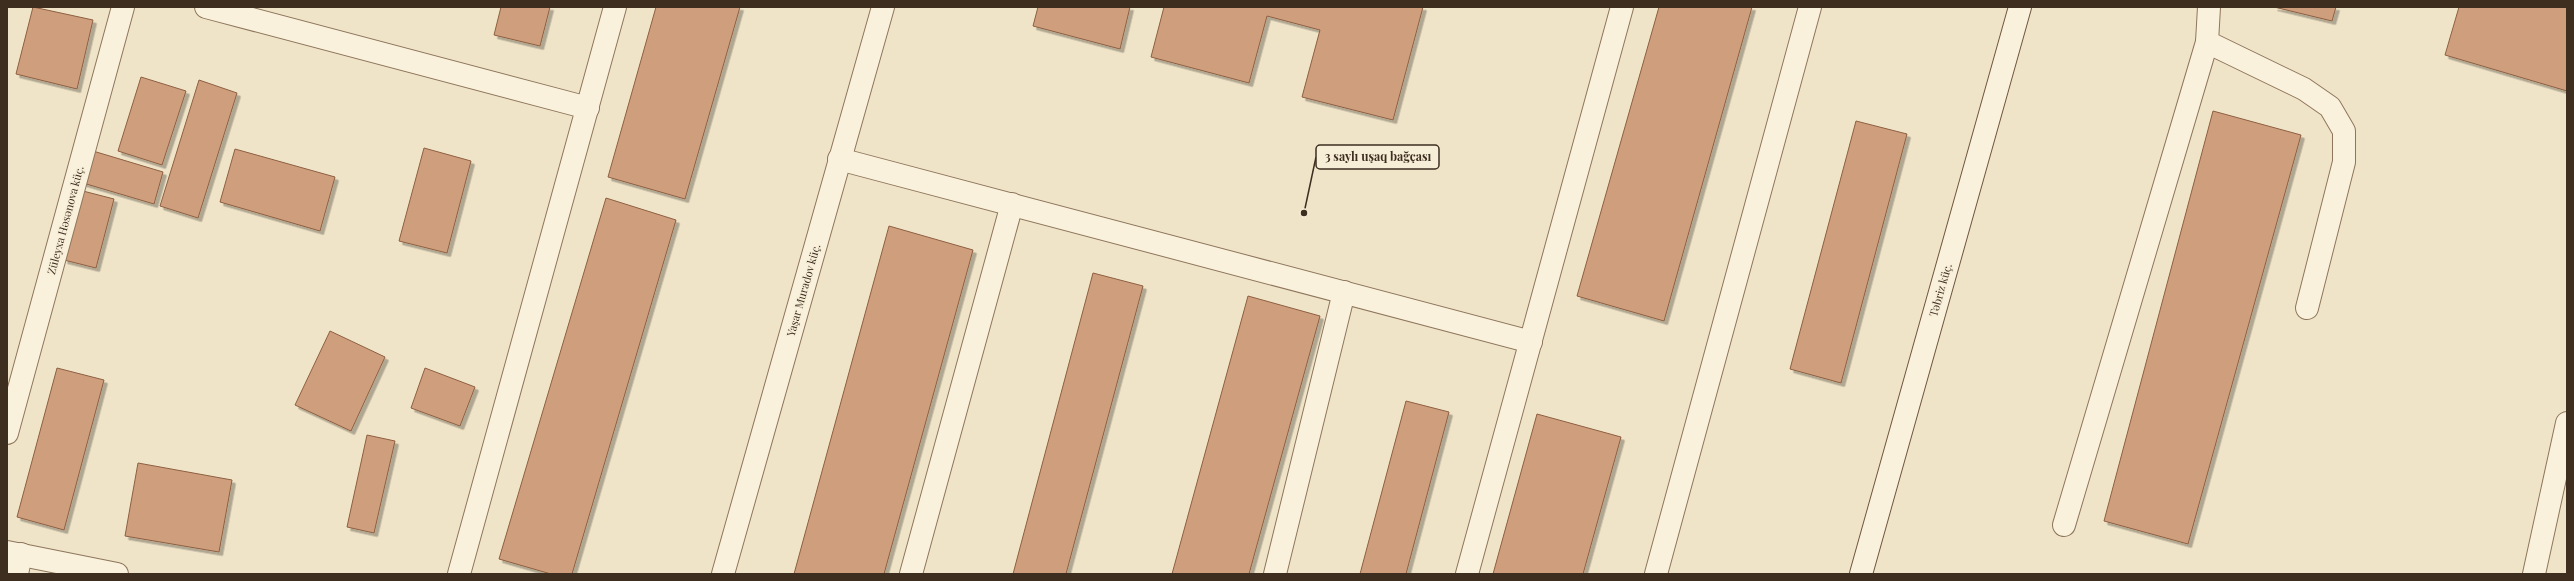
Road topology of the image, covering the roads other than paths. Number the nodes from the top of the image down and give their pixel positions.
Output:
1 (123, 7) edge
2 (206, 7) edge
3 (615, 7) edge
4 (883, 7) edge
5 (1622, 7) edge
6 (1810, 7) edge
7 (2020, 7) edge
8 (2209, 7) edge
9 (2206, 42) junction
10 (588, 108) junction
11 (839, 159) junction
12 (1012, 204) junction
13 (1344, 292) junction
14 (2307, 308) dead end
15 (1531, 342) junction
16 (2567, 424) edge
17 (7, 433) edge
18 (2064, 525) dead end
19 (15, 560) edge
20 (117, 574) edge
21 (459, 574) edge
22 (723, 574) edge
23 (911, 574) edge
24 (1275, 574) edge
25 (1467, 574) edge
26 (1656, 574) edge
27 (1860, 574) edge
28 (2534, 574) edge

1 - 17 street, Züleyxa Həsənova küç.
2 - 10 street
3 - 10 street
4 - 11 street, Yaşar Muradov küç.
5 - 15 street
6 - 26 street
7 - 27 street, Təbriz küç.
8 - 9 street
9 - 14 street
9 - 18 street
10 - 21 street
11 - 12 street
11 - 22 street, Yaşar Muradov küç.
12 - 13 street
12 - 23 street
13 - 15 street
13 - 24 street
15 - 25 street
16 - 28 street
19 - 20 street

